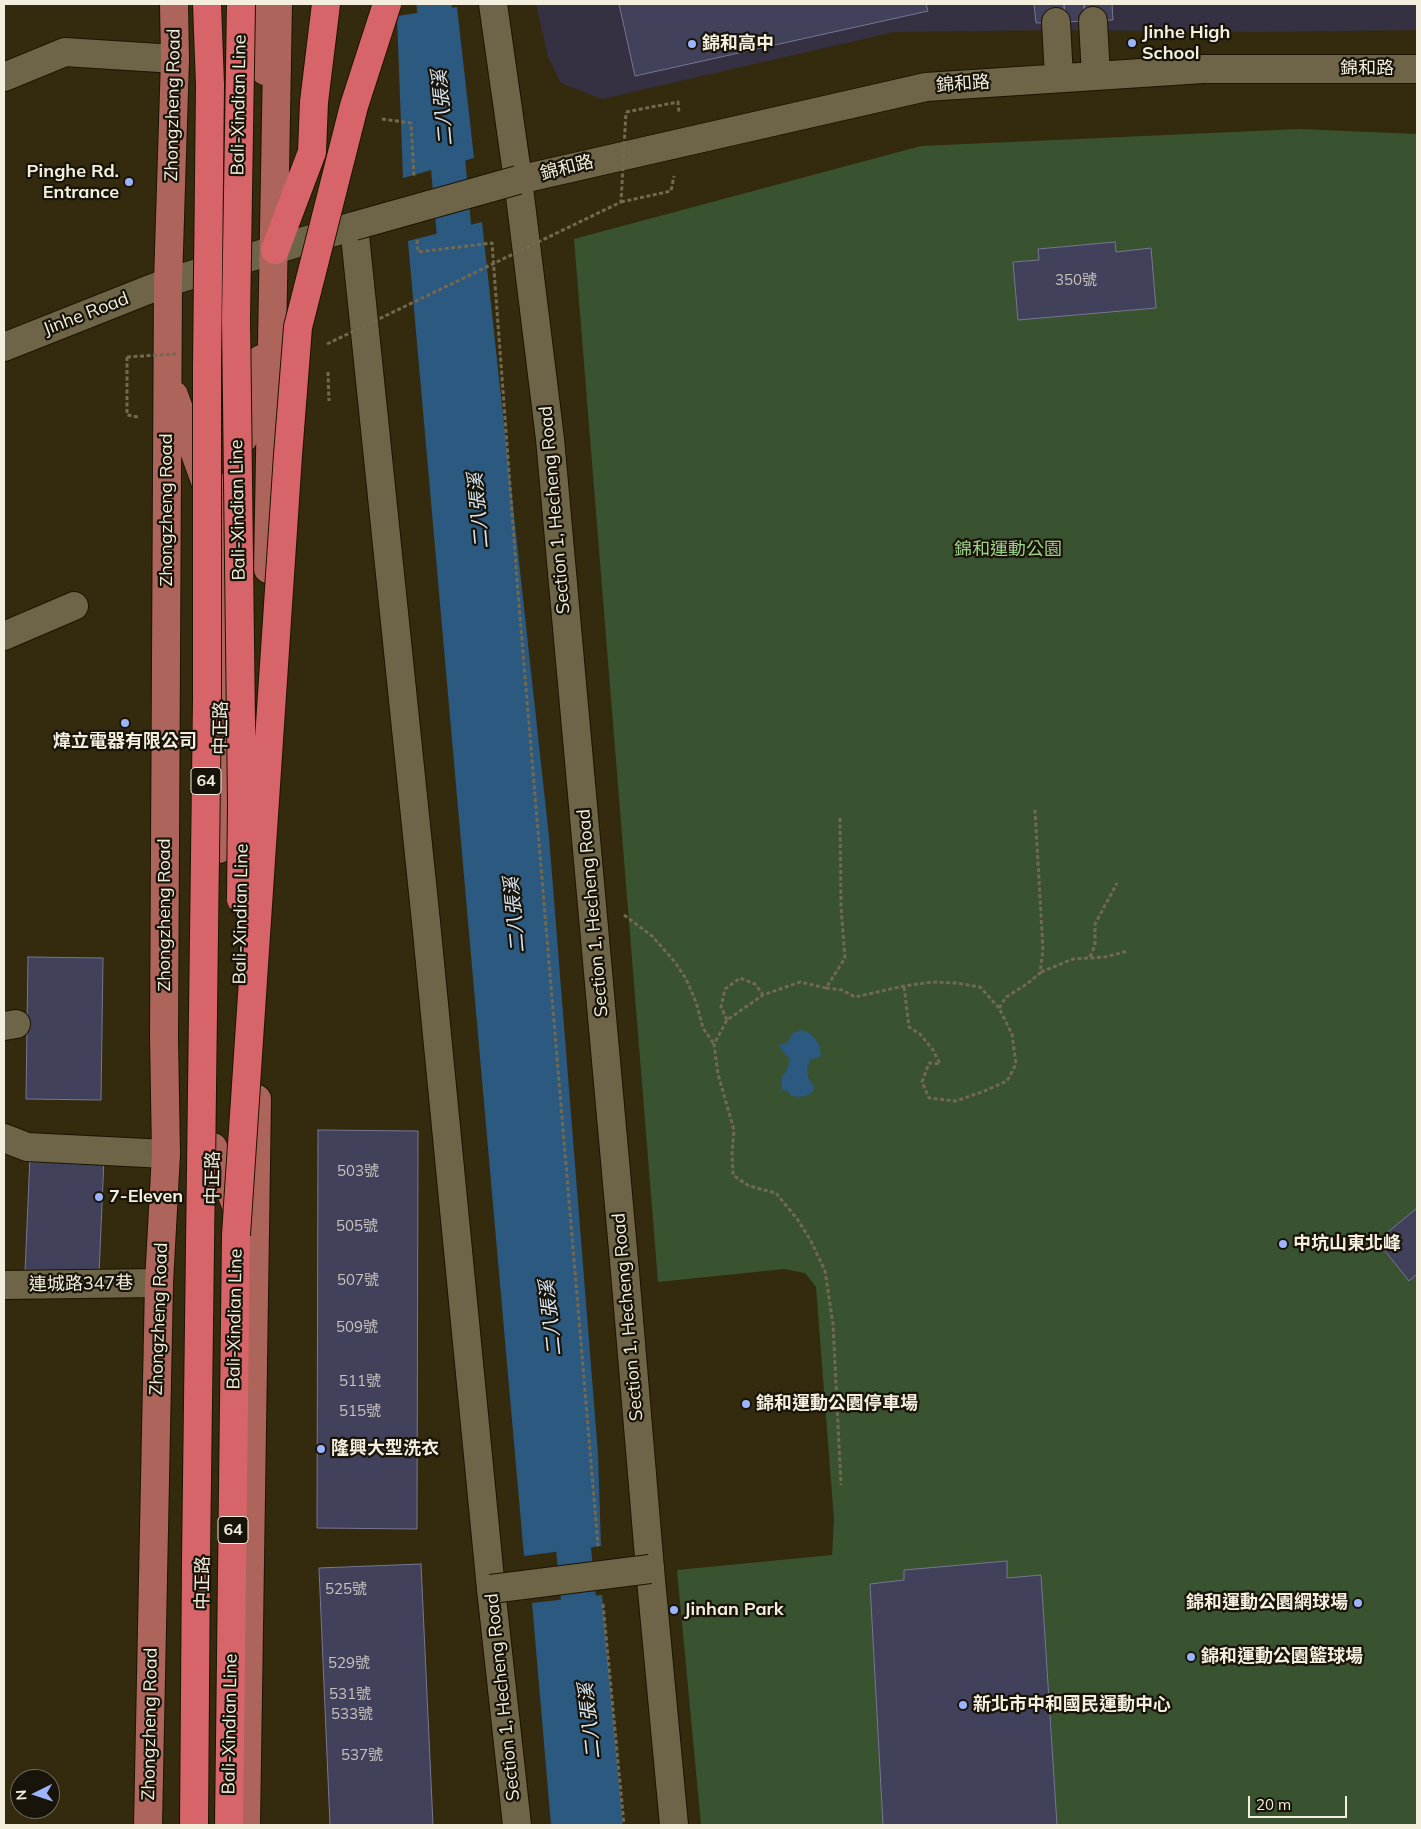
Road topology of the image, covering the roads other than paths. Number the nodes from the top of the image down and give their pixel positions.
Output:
1 (174, 4) edge
2 (195, 4) edge
3 (207, 4) edge
4 (241, 4) edge
5 (253, 4) edge
6 (278, 4) edge
7 (326, 4) edge
8 (387, 4) edge
9 (493, 4) edge
10 (1093, 21) dead end
11 (1056, 22) dead end
12 (175, 59) junction
13 (1417, 69) edge
14 (1096, 76) junction
15 (4, 77) edge
16 (1059, 78) junction
17 (173, 120) junction
18 (276, 128) junction
19 (518, 180) junction
20 (354, 226) junction
21 (275, 250) junction
22 (168, 282) junction
23 (274, 299) junction
24 (4, 347) edge
25 (173, 365) junction
26 (223, 530) junction
27 (74, 606) dead end
28 (4, 636) edge
29 (4, 1138) edge
30 (213, 1147) junction
31 (166, 1154) junction
32 (245, 1244) junction
33 (159, 1284) junction
34 (4, 1285) edge
35 (650, 1569) junction
36 (491, 1589) junction
37 (148, 1825) edge
38 (194, 1825) edge
39 (201, 1825) edge
40 (229, 1825) edge
41 (246, 1825) edge
42 (517, 1825) edge
43 (674, 1825) edge

1 - 12 main road, Zhongzheng Road
2 - 17 main road
3 - 38 highway, Bali-Xindian Line / 64, bridge
4 - 32 highway, Bali-Xindian Line / 64, bridge
5 - 18 main road
6 - 18 main road
7 - 21 highway
8 - 32 highway, bridge
9 - 19 street, Section 1, Hecheng Road
10 - 14 street
11 - 16 street
12 - 15 street
12 - 17 main road, Zhongzheng Road
13 - 14 street, 錦和路
14 - 16 street, 錦和路
16 - 19 street, 錦和路
17 - 22 main road, Zhongzheng Road
18 - 21 main road
19 - 20 street, 錦和路, bridge
19 - 35 street, Section 1, Hecheng Road
20 - 21 street
20 - 36 street, Section 1, Hecheng Road
21 - 22 street
21 - 23 main road
22 - 24 street, Jinhe Road
22 - 25 main road, Zhongzheng Road
23 - 26 main road
23 - 32 main road
25 - 26 main road
25 - 31 main road, Zhongzheng Road
26 - 30 main road, 中正路
27 - 28 street
29 - 31 street
30 - 32 main road
30 - 39 main road, 中正路
31 - 33 main road, Zhongzheng Road
32 - 40 highway, Bali-Xindian Line / 64
32 - 41 main road
33 - 34 street, 連城路347巷
33 - 37 main road, Zhongzheng Road
35 - 36 street, bridge
35 - 43 street, Section 1, Hecheng Road
36 - 42 street, Section 1, Hecheng Road

